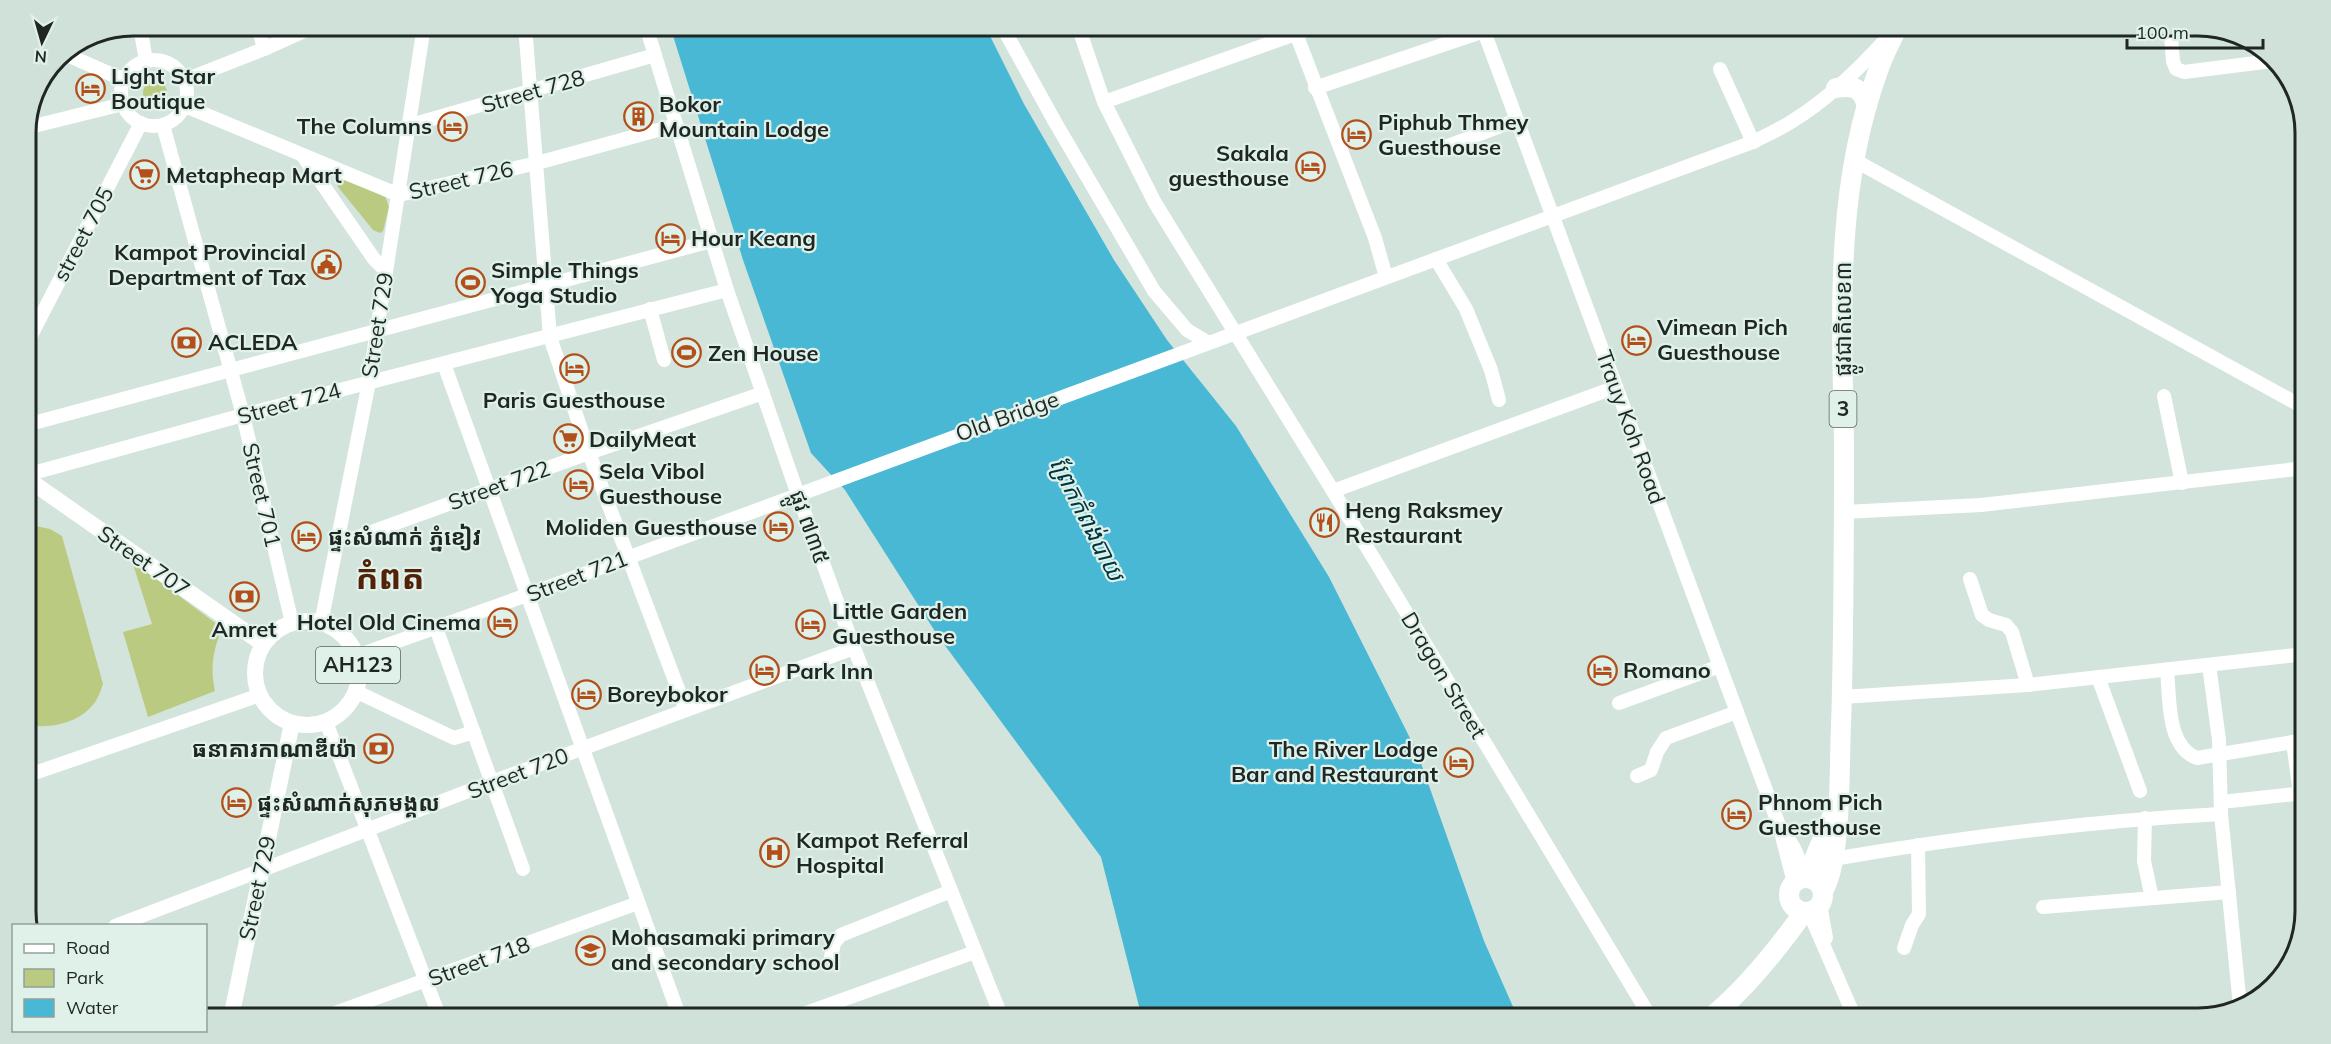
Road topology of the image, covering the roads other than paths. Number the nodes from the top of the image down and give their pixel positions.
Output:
1 (142, 36) edge
2 (261, 36) edge
3 (293, 36) edge
4 (423, 36) edge
5 (526, 36) edge
6 (649, 36) edge
7 (1007, 36) edge
8 (1081, 36) edge
9 (1276, 36) edge
10 (1296, 36) edge
11 (1461, 36) edge
12 (1489, 36) edge
13 (1889, 36) edge
14 (1894, 36) edge
15 (2171, 36) edge
16 (264, 49) junction
17 (655, 55) junction
18 (72, 57) edge
19 (146, 61) junction
20 (2264, 62) edge
21 (1720, 69) dead end
22 (124, 80) junction
23 (185, 80) junction
24 (1315, 88) junction
25 (1836, 88) junction
26 (531, 92) junction
27 (1104, 102) junction
28 (123, 104) junction
29 (185, 106) junction
30 (1867, 106) junction
31 (1517, 120) junction
32 (141, 123) junction
33 (411, 124) junction
34 (36, 125) edge
35 (163, 125) junction
36 (676, 125) junction
37 (1753, 142) junction
38 (1445, 147) dead end
39 (303, 156) junction
40 (1854, 160) junction
41 (537, 163) junction
42 (399, 195) junction
43 (1553, 217) junction
44 (711, 241) junction
45 (1436, 259) junction
46 (386, 271) junction
47 (1386, 277) junction
48 (545, 285) junction
49 (727, 290) junction
50 (650, 309) junction
51 (36, 326) edge
52 (377, 330) junction
53 (1235, 332) junction
54 (550, 337) junction
55 (1203, 343) junction
56 (664, 360) dead end
57 (444, 364) junction
58 (230, 369) junction
59 (369, 382) junction
60 (1616, 387) junction
61 (763, 393) junction
62 (2164, 396) dead end
63 (1499, 400) dead end
64 (2295, 403) edge
65 (243, 415) junction
66 (36, 422) edge
67 (590, 453) junction
68 (2295, 469) edge
69 (36, 473) edge
70 (36, 483) edge
71 (2182, 483) junction
72 (489, 489) junction
73 (1333, 491) junction
74 (798, 495) junction
75 (1844, 512) junction
76 (338, 537) junction
77 (628, 557) junction
78 (1970, 579) dead end
79 (527, 595) junction
80 (292, 622) junction
81 (321, 623) junction
82 (436, 628) junction
83 (263, 644) junction
84 (854, 648) junction
85 (2295, 655) edge
86 (356, 656) junction
87 (2209, 665) junction
88 (1720, 666) junction
89 (2167, 669) junction
90 (2098, 677) junction
91 (2028, 685) junction
92 (355, 691) junction
93 (260, 695) junction
94 (1842, 697) junction
95 (1619, 703) dead end
96 (686, 710) junction
97 (1737, 712) junction
98 (326, 722) junction
99 (292, 723) junction
100 (474, 732) junction
101 (2295, 742) edge
102 (584, 748) junction
103 (2219, 754) junction
104 (36, 772) edge
105 (1637, 776) dead end
106 (492, 782) junction
107 (2140, 790) dead end
108 (2295, 794) edge
109 (1838, 800) junction
110 (2221, 808) junction
111 (2145, 818) junction
112 (369, 829) junction
113 (1918, 845) junction
114 (1833, 859) junction
115 (523, 869) dead end
116 (261, 871) junction
117 (951, 891) junction
118 (2229, 892) junction
119 (1807, 895) junction
120 (2152, 898) junction
121 (638, 903) junction
122 (2043, 907) dead end
123 (120, 924) edge
124 (1904, 948) dead end
125 (975, 952) junction
126 (831, 957) dead end
127 (425, 980) junction
128 (2239, 999) edge
129 (233, 1008) edge
130 (348, 1008) edge
131 (436, 1008) edge
132 (676, 1008) edge
133 (823, 1008) edge
134 (998, 1008) edge
135 (1646, 1008) edge
136 (1721, 1008) edge
137 (1851, 1008) edge

1 - 19 street
2 - 16 street
3 - 16 street
4 - 33 street, Street 729
5 - 26 street
6 - 17 street, ផ្លូវ ៧៣៥
7 - 55 street
8 - 27 street, Dragon Street
9 - 27 street
10 - 24 street
11 - 24 street
12 - 31 street, Trauy Koh Road
13 - 25 street, Old Bridge
14 - 30 highway, ផ្លូវជាតិលេខ៣ / 3
15 - 20 street
16 - 23 street
17 - 26 street, Street 728
17 - 36 street, ផ្លូវ ៧៣៥
18 - 22 street
19 - 22 street
19 - 23 street
21 - 37 street
22 - 28 street
23 - 29 street
24 - 47 street
25 - 30 highway
25 - 37 street, Old Bridge
26 - 33 street, Street 728
26 - 41 street
27 - 53 street, Dragon Street
28 - 32 street
28 - 34 street
29 - 35 street
29 - 39 street, Street 726
30 - 40 highway, ផ្លូវជាតិលេខ៣ / 3
31 - 38 street
31 - 43 street, Trauy Koh Road
32 - 35 street
32 - 51 street, street 705
33 - 42 street, Street 729
35 - 58 street, Street 701
36 - 41 street, Street 726
36 - 44 street, ផ្លូវ ៧៣៥
37 - 43 street, Old Bridge
39 - 42 street, Street 726
39 - 46 street
40 - 64 street
40 - 75 highway, ផ្លូវជាតិលេខ៣ / 3
41 - 42 street, Street 726
41 - 48 street
42 - 46 street, Street 729
43 - 45 street, Old Bridge
43 - 60 street, Trauy Koh Road
44 - 48 street
44 - 49 street, ផ្លូវ ៧៣៥
45 - 47 street, Old Bridge
45 - 63 street
46 - 52 street, Street 729
47 - 53 street, Old Bridge
48 - 52 street
48 - 54 street
49 - 50 street, Street 724
49 - 61 street, ផ្លូវ ៧៣៥
50 - 54 street, Street 724
50 - 56 street
52 - 58 street
52 - 59 street, Street 729
53 - 55 street, Old Bridge
53 - 73 street, Dragon Street
54 - 57 street, Street 724
54 - 67 street
55 - 74 street, Old Bridge
57 - 59 street, Street 724
57 - 72 street
58 - 65 street, Street 701
58 - 66 street
59 - 65 street, Street 724
59 - 76 street, Street 729
60 - 73 street
60 - 88 street, Trauy Koh Road
61 - 67 street, Street 722
61 - 74 street, ផ្លូវ ៧៣៥
62 - 71 street
65 - 69 street, Street 724
65 - 80 street, Street 701
67 - 72 street, Street 722
67 - 77 street
68 - 71 street
70 - 83 main road, Street 707
71 - 75 street
72 - 76 street, Street 722
72 - 79 street
73 - 135 street, Dragon Street
74 - 77 street, Street 721
74 - 84 street, ផ្លូវ ៧៣៥
75 - 94 highway, ផ្លូវជាតិលេខ៣ / 3
76 - 81 street, Street 729
77 - 79 street, Street 721
77 - 96 street
78 - 91 street
79 - 82 street, Street 721
79 - 102 street
80 - 81 main road, AH123
80 - 83 main road
81 - 86 main road, AH123
82 - 86 street, Street 721
82 - 100 street
83 - 93 main road
84 - 96 street, Street 720
84 - 117 street, ផ្លូវ ៧៣៥
85 - 87 street
86 - 92 main road, AH123
87 - 89 street
87 - 103 street
88 - 95 street
88 - 97 street, Trauy Koh Road
89 - 90 street
89 - 103 street
90 - 91 street
90 - 107 street
91 - 94 street
92 - 98 main road, AH123
92 - 100 street
93 - 99 main road
93 - 104 street
94 - 109 highway, ផ្លូវជាតិលេខ៣ / 3
96 - 102 street, Street 720
97 - 105 street
97 - 119 street, Trauy Koh Road
98 - 99 main road
98 - 112 street
99 - 116 main road, Street 729
100 - 106 street
101 - 103 street
102 - 106 street, Street 720
102 - 121 street
103 - 110 street
106 - 112 street, Street 720
106 - 115 street
108 - 110 street
109 - 114 highway, ផ្លូវជាតិលេខ៣ / 3
109 - 119 highway, ផ្លូវជាតិលេខ៣ / 3
110 - 111 street
110 - 118 street
111 - 113 street
111 - 120 street
112 - 116 street, Street 720
112 - 127 street
113 - 114 street
113 - 124 street
114 - 119 highway, ផ្លូវជាតិលេខ៣ / 3
116 - 123 street, Street 720
116 - 129 main road, Street 729
117 - 125 street, ផ្លូវ ៧៣៥
117 - 126 street
118 - 120 street
118 - 128 street
119 - 136 highway, ផ្លូវជាតិលេខ៣ / 3
119 - 137 street, Trauy Koh Road
120 - 122 street
121 - 127 street, Street 718
121 - 132 street
125 - 133 street
125 - 134 street, ផ្លូវ ៧៣៥
127 - 130 street, Street 718
127 - 131 street

